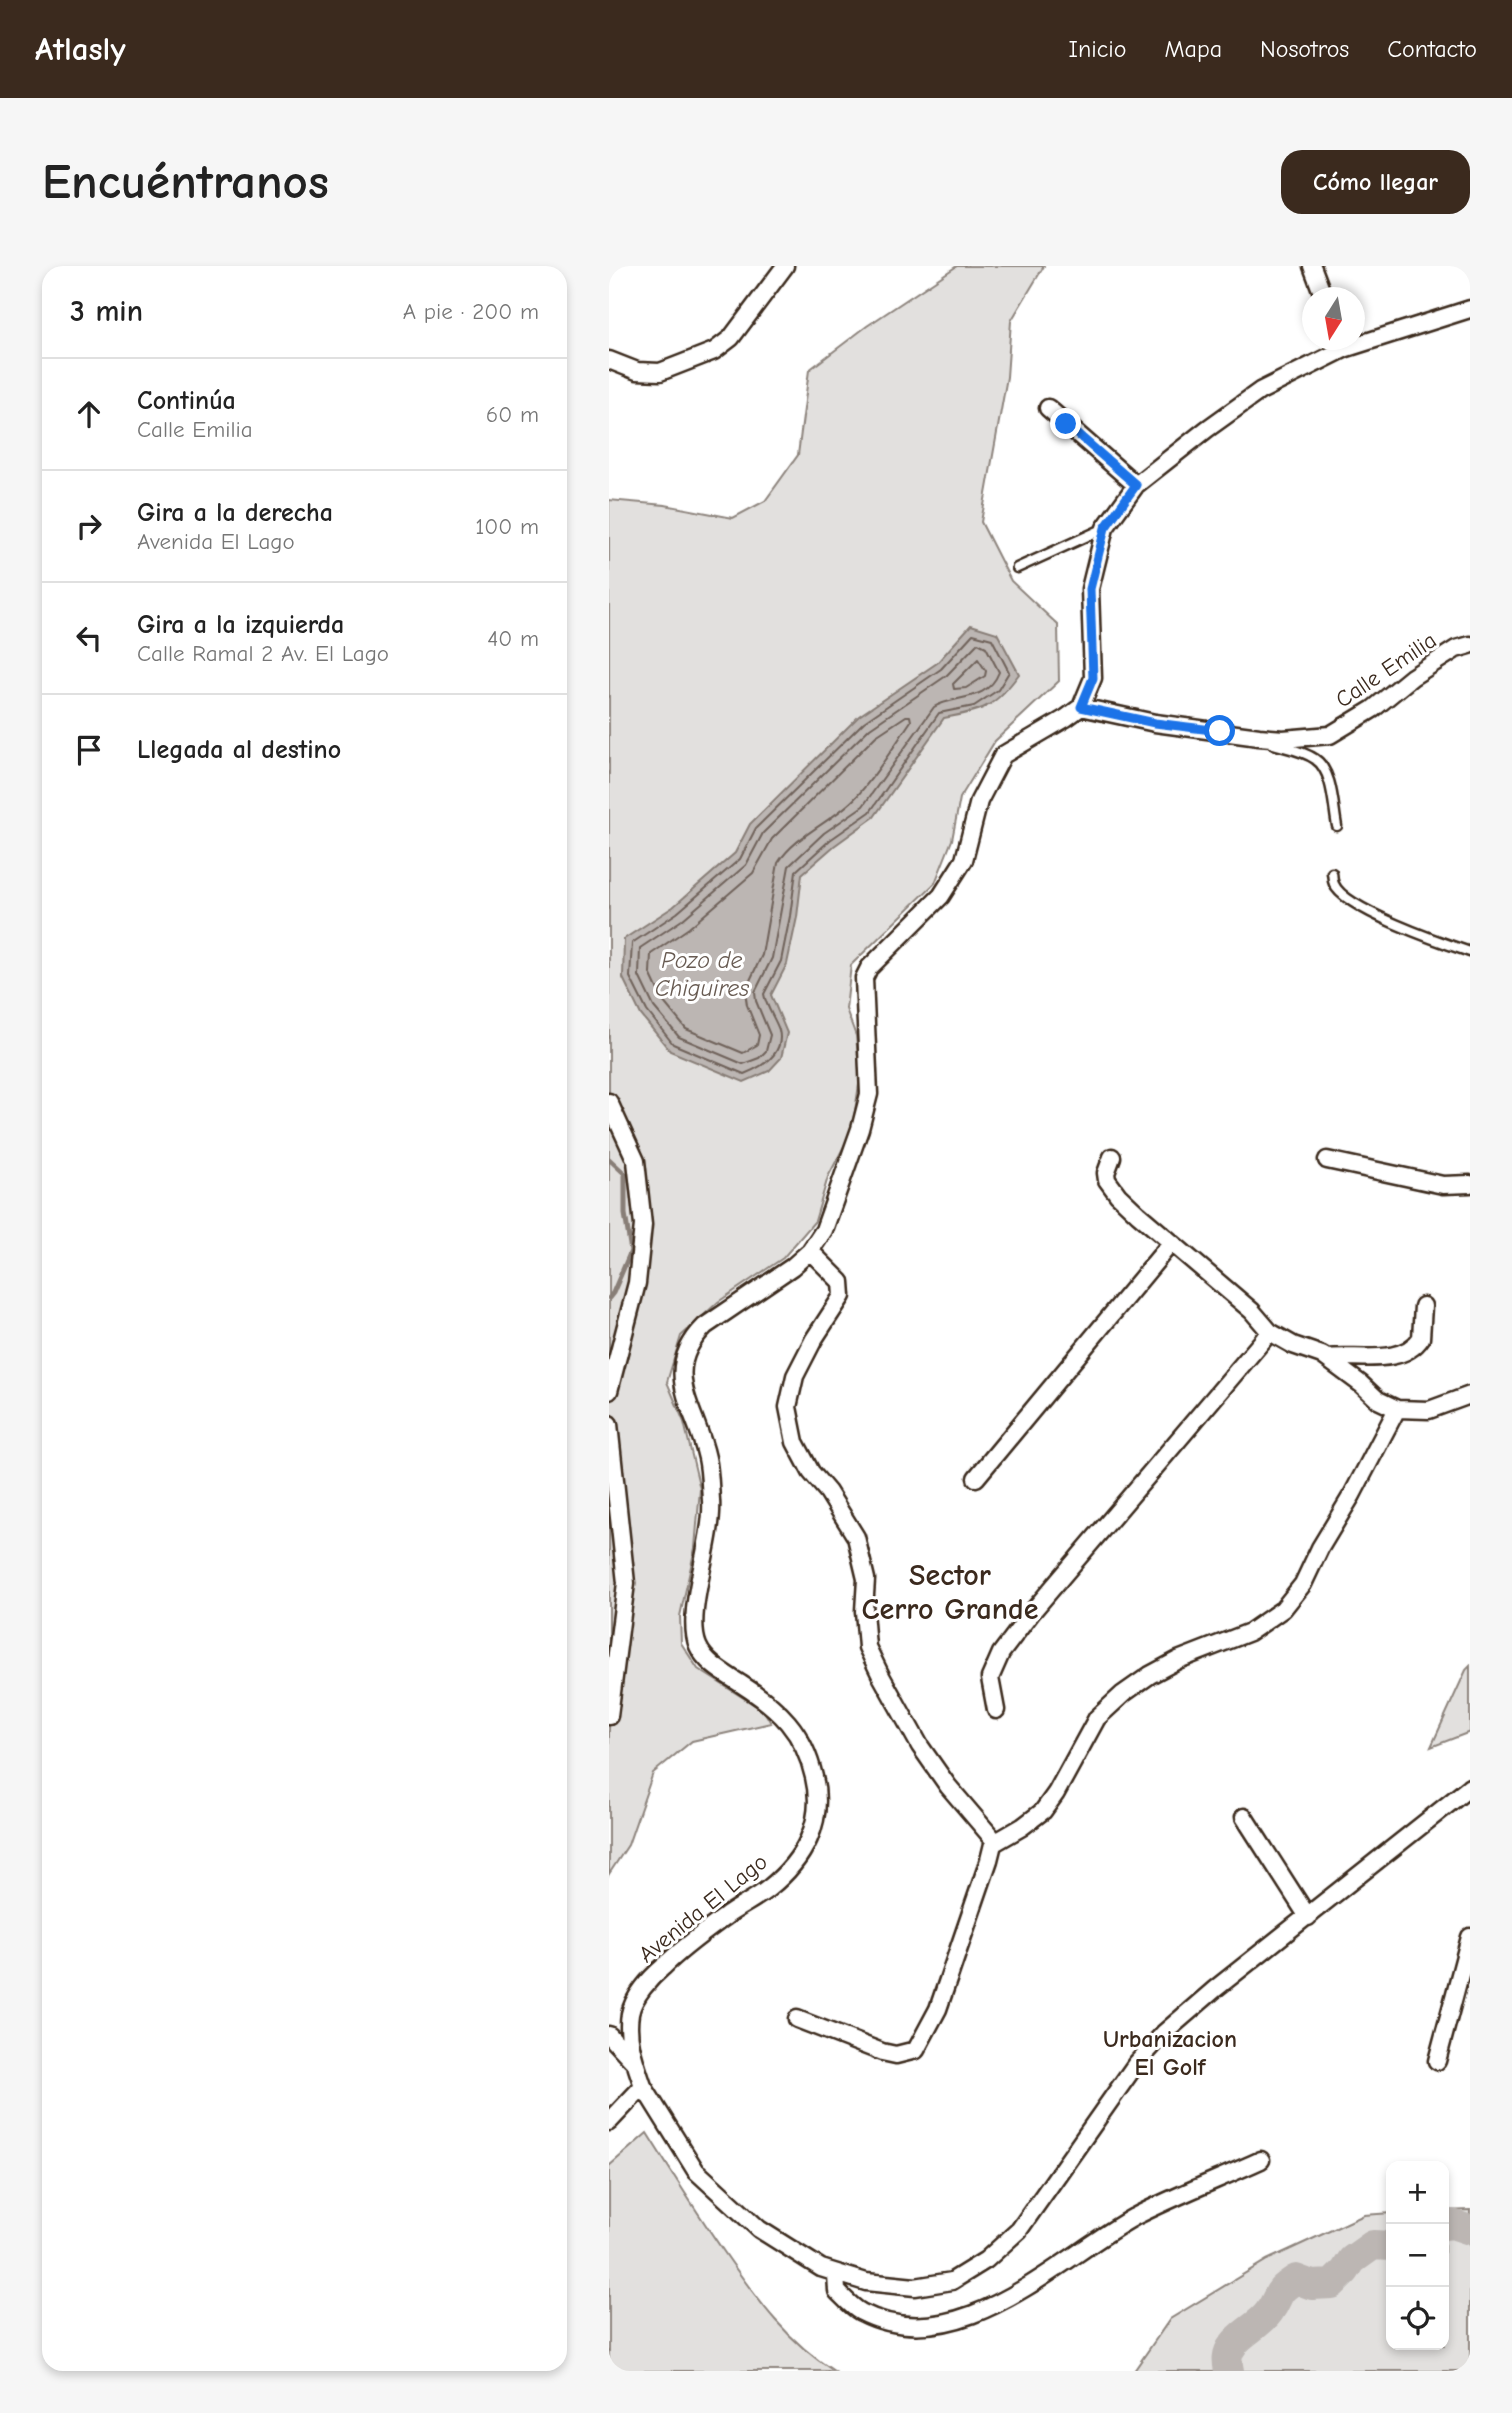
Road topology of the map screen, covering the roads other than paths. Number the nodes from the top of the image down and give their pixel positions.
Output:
1 (785, 266) edge
2 (1312, 266) edge
3 (1320, 287) edge
4 (1470, 309) edge
5 (1365, 338) edge
6 (1332, 350) edge
7 (609, 360) edge
8 (1048, 408) dead end
9 (1136, 485) junction
10 (1105, 528) junction
11 (1017, 568) dead end
12 (1470, 645) edge
13 (1081, 707) junction
14 (1259, 737) junction
15 (1337, 826) dead end
16 (1332, 873) dead end
17 (1470, 952) edge
18 (609, 1102) edge
19 (1112, 1157) dead end
20 (1327, 1160) dead end
21 (1470, 1184) edge
22 (1171, 1243) junction
23 (810, 1251) junction
24 (1423, 1306) dead end
25 (1270, 1332) junction
26 (1327, 1358) junction
27 (609, 1391) edge
28 (1470, 1395) edge
29 (1398, 1409) junction
30 (609, 1424) edge
31 (976, 1478) dead end
32 (996, 1710) dead end
33 (609, 1716) edge
34 (1470, 1787) edge
35 (1244, 1817) dead end
36 (994, 1840) junction
37 (1308, 1917) junction
38 (1470, 1937) edge
39 (797, 2020) dead end
40 (609, 2035) edge
41 (1437, 2061) dead end
42 (636, 2065) junction
43 (643, 2086) junction
44 (609, 2122) edge
45 (1261, 2160) dead end
46 (835, 2273) junction

1 - 7 street
2 - 3 street
4 - 5 street
6 - 9 street
8 - 9 street
9 - 10 street
10 - 11 lane
10 - 13 street
12 - 14 street, Calle Emilia
13 - 14 street, Calle Emilia
13 - 23 street, Avenida El Lago
14 - 15 lane
16 - 17 lane
18 - 27 street
19 - 22 street
20 - 21 street
22 - 25 street
22 - 31 street
23 - 36 street
23 - 42 street, Avenida El Lago
24 - 26 street
25 - 26 street
25 - 32 street
26 - 29 street
28 - 29 street
29 - 36 street
30 - 33 street
34 - 37 street, Avenida El Lago
35 - 37 street
36 - 39 street
37 - 46 street, Avenida El Lago
38 - 41 street
40 - 42 street
42 - 43 street, Avenida El Lago
43 - 44 street
43 - 46 street, Avenida El Lago
45 - 46 street

